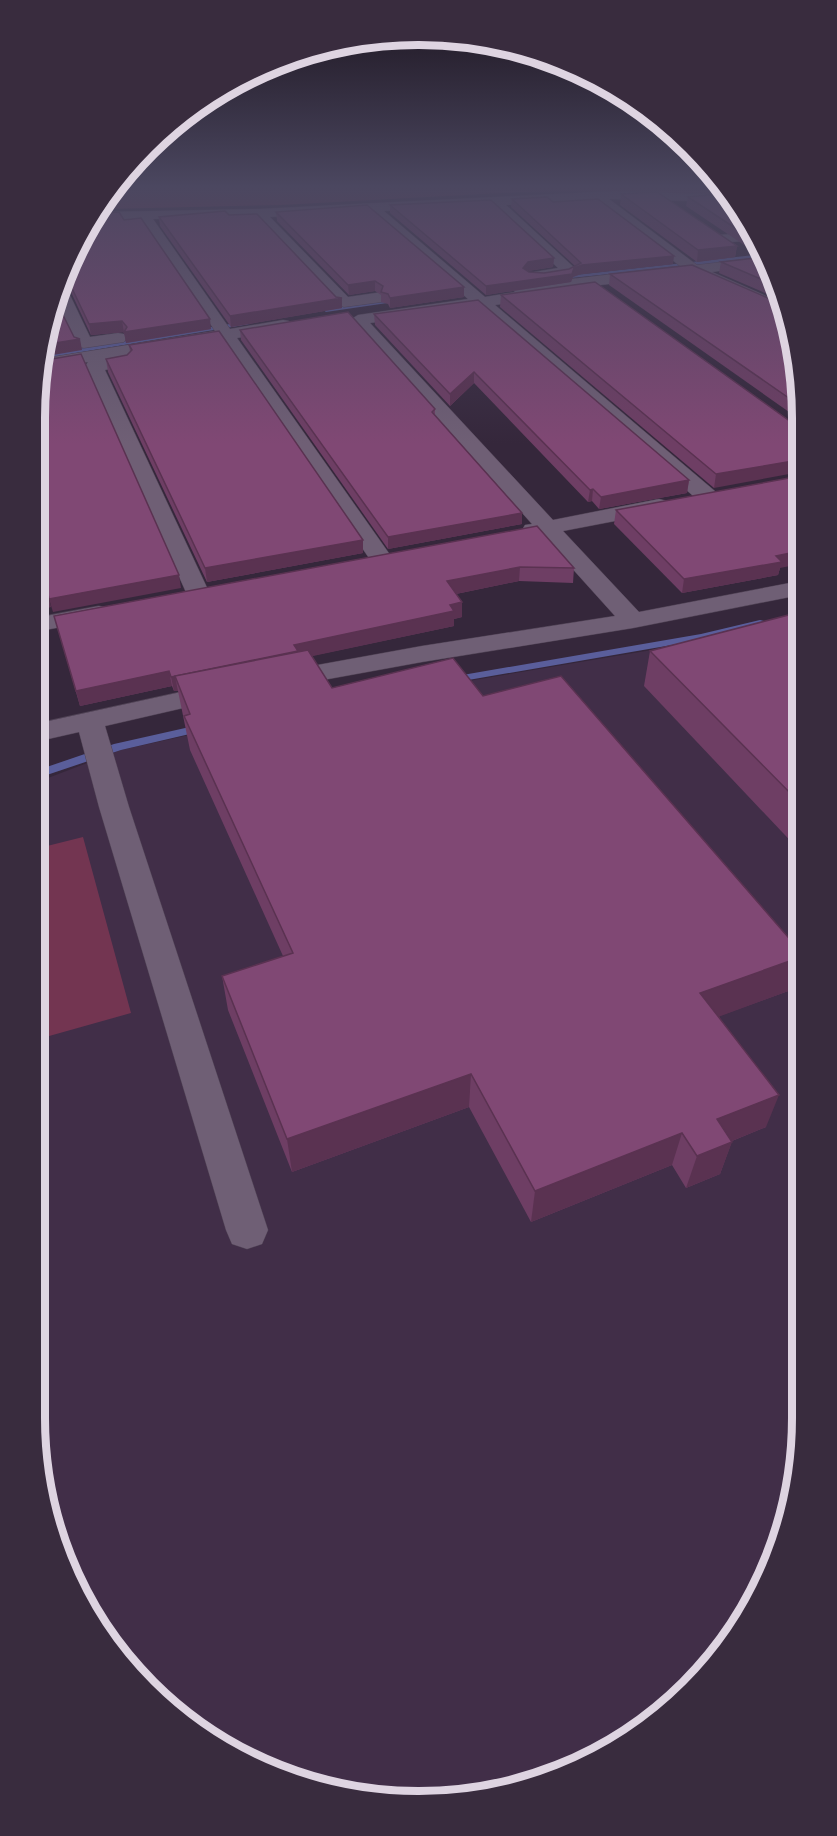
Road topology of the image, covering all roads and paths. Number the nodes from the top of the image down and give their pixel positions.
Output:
1 (183, 273) edge
2 (316, 273) edge
3 (451, 273) edge
4 (557, 273) edge
5 (627, 273) edge
6 (705, 273) edge
7 (510, 279) edge
8 (441, 289) edge
9 (475, 292) junction
10 (409, 293) edge
11 (64, 300) edge
12 (616, 300) edge
13 (773, 303) edge
14 (340, 315) edge
15 (294, 323) edge
16 (224, 333) junction
17 (49, 363) edge
18 (731, 493) edge
19 (708, 497) junction
20 (550, 527) junction
21 (516, 534) edge
22 (381, 559) edge
23 (792, 590) edge
24 (198, 594) edge
25 (116, 609) edge
26 (633, 621) junction
27 (45, 623) edge
28 (45, 735) edge
29 (96, 742) junction
30 (247, 1230) dead end

1 - 16 street
2 - 10 street
3 - 9 street
4 - 7 street
5 - 9 street
6 - 13 street
8 - 9 street
9 - 12 street
9 - 14 street
9 - 19 street
9 - 20 street
11 - 16 street
15 - 16 street
16 - 17 street
16 - 22 street
16 - 24 street
18 - 19 street
19 - 20 street
20 - 21 street
20 - 26 street
23 - 26 street
25 - 27 street
26 - 29 street
28 - 29 street
29 - 30 street

